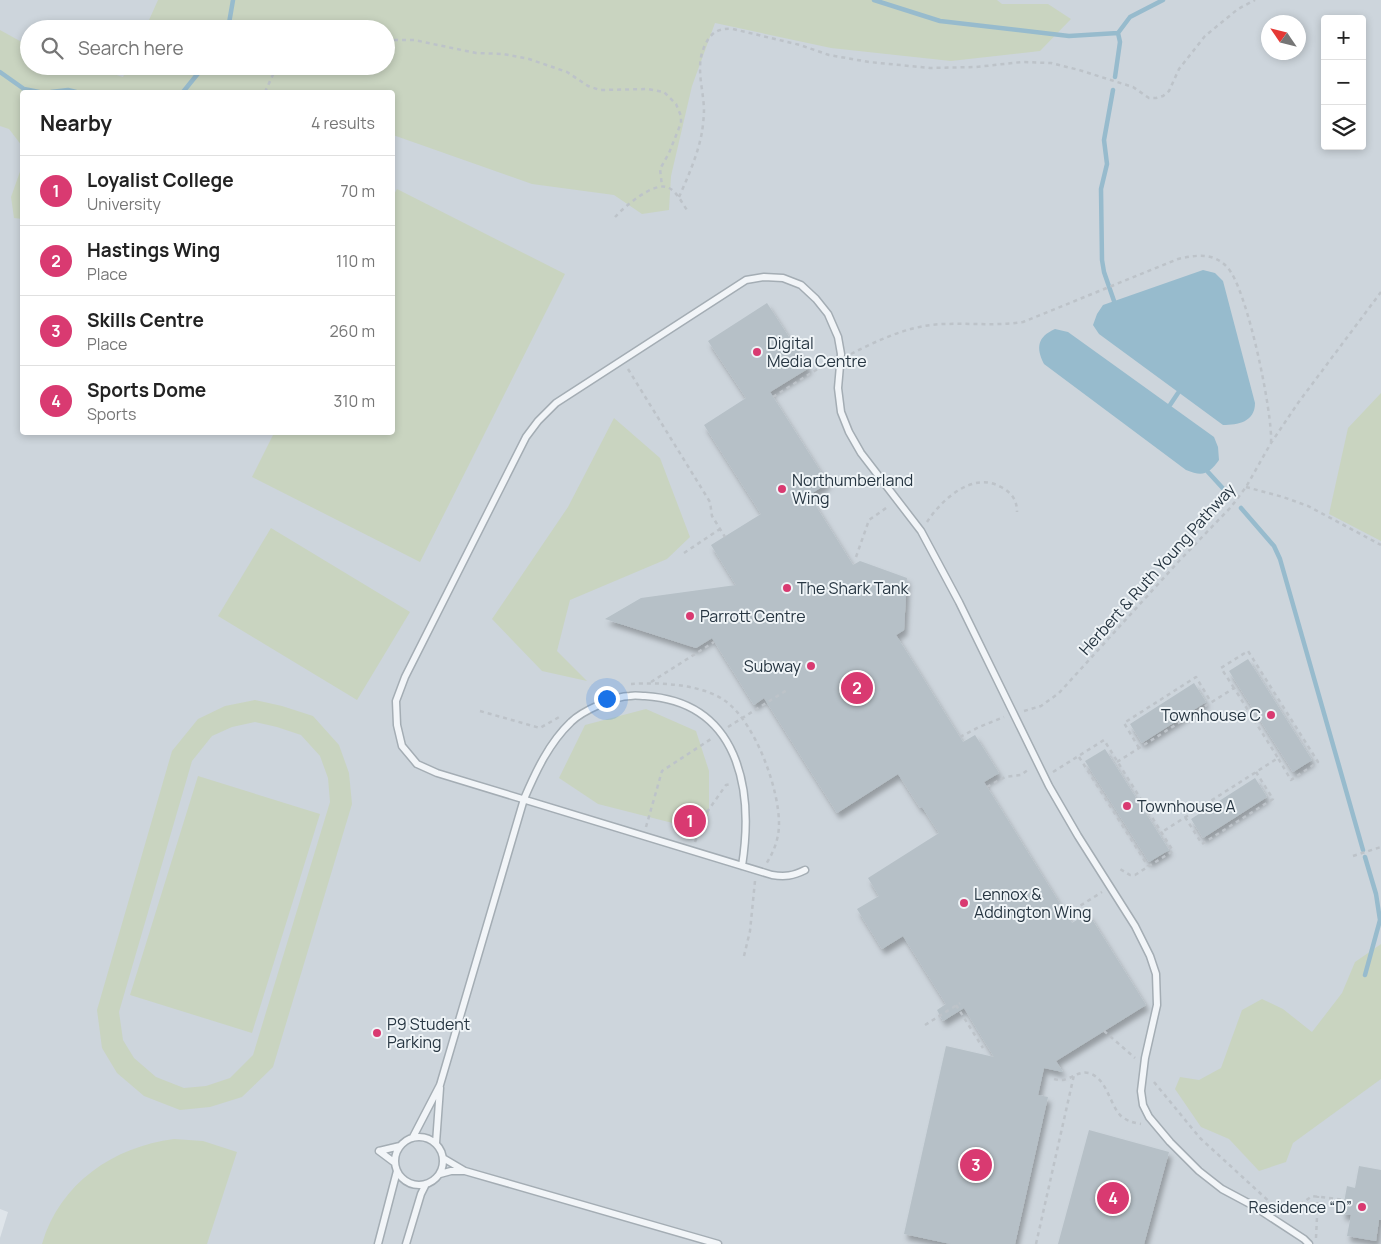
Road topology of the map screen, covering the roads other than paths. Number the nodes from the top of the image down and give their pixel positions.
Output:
1 (524, 799) junction
2 (742, 866) junction
3 (805, 870) dead end
4 (440, 1085) junction
5 (414, 1137) junction
6 (436, 1143) junction
7 (400, 1146) junction
8 (444, 1158) junction
9 (395, 1163) junction
10 (397, 1171) junction
11 (465, 1171) junction
12 (440, 1174) junction
13 (426, 1184) junction
14 (378, 1244) edge
15 (406, 1244) edge
16 (718, 1244) edge
17 (1309, 1244) edge

1 - 2 lane
1 - 2 lane
1 - 4 lane
1 - 17 lane
2 - 3 lane
4 - 5 lane
4 - 6 lane
5 - 6 lane
5 - 7 lane
6 - 8 lane
7 - 9 lane
7 - 9 lane
8 - 11 lane
8 - 12 lane
9 - 10 lane
10 - 13 lane
10 - 14 lane
11 - 12 lane
11 - 16 lane
12 - 13 lane
13 - 15 lane

